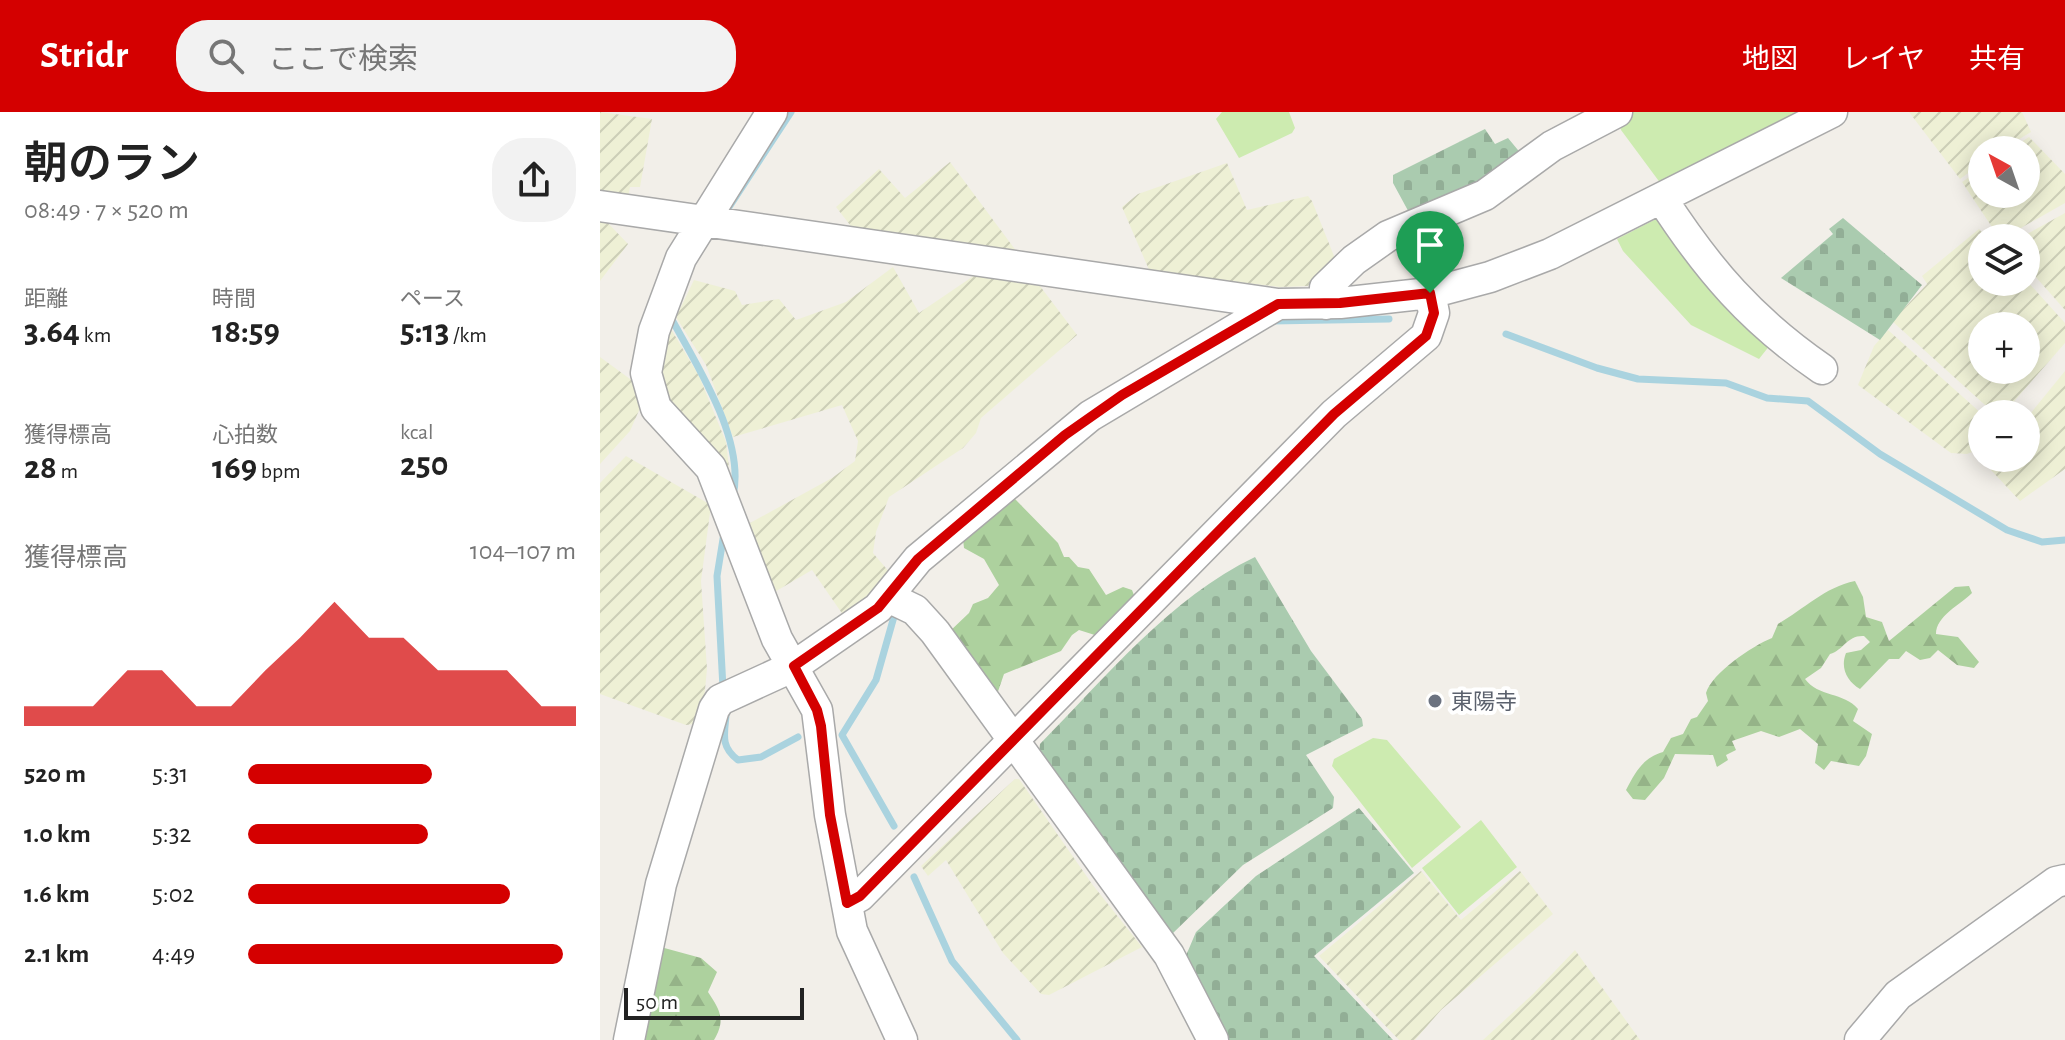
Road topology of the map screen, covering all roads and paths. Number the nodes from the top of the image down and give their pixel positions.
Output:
1 (772, 112) edge
2 (1617, 112) edge
3 (1832, 112) edge
4 (1662, 199) junction
5 (600, 206) edge
6 (715, 223) junction
7 (1430, 293) junction
8 (1278, 304) junction
9 (1326, 304) junction
10 (1822, 369) dead end
11 (888, 597) junction
12 (794, 666) junction
13 (1013, 744) junction
14 (2065, 880) edge
15 (847, 903) junction
16 (629, 1040) edge
17 (902, 1040) edge
18 (1213, 1040) edge
19 (1860, 1040) edge

1 - 6 street
2 - 9 street
3 - 4 street
4 - 7 street
4 - 10 street
5 - 6 street
6 - 8 street
6 - 12 street
7 - 9 street
7 - 13 street
8 - 9 street
8 - 11 street
11 - 12 street
11 - 13 street
12 - 15 street
12 - 16 street
13 - 15 street
13 - 18 street
14 - 19 street
15 - 17 street

